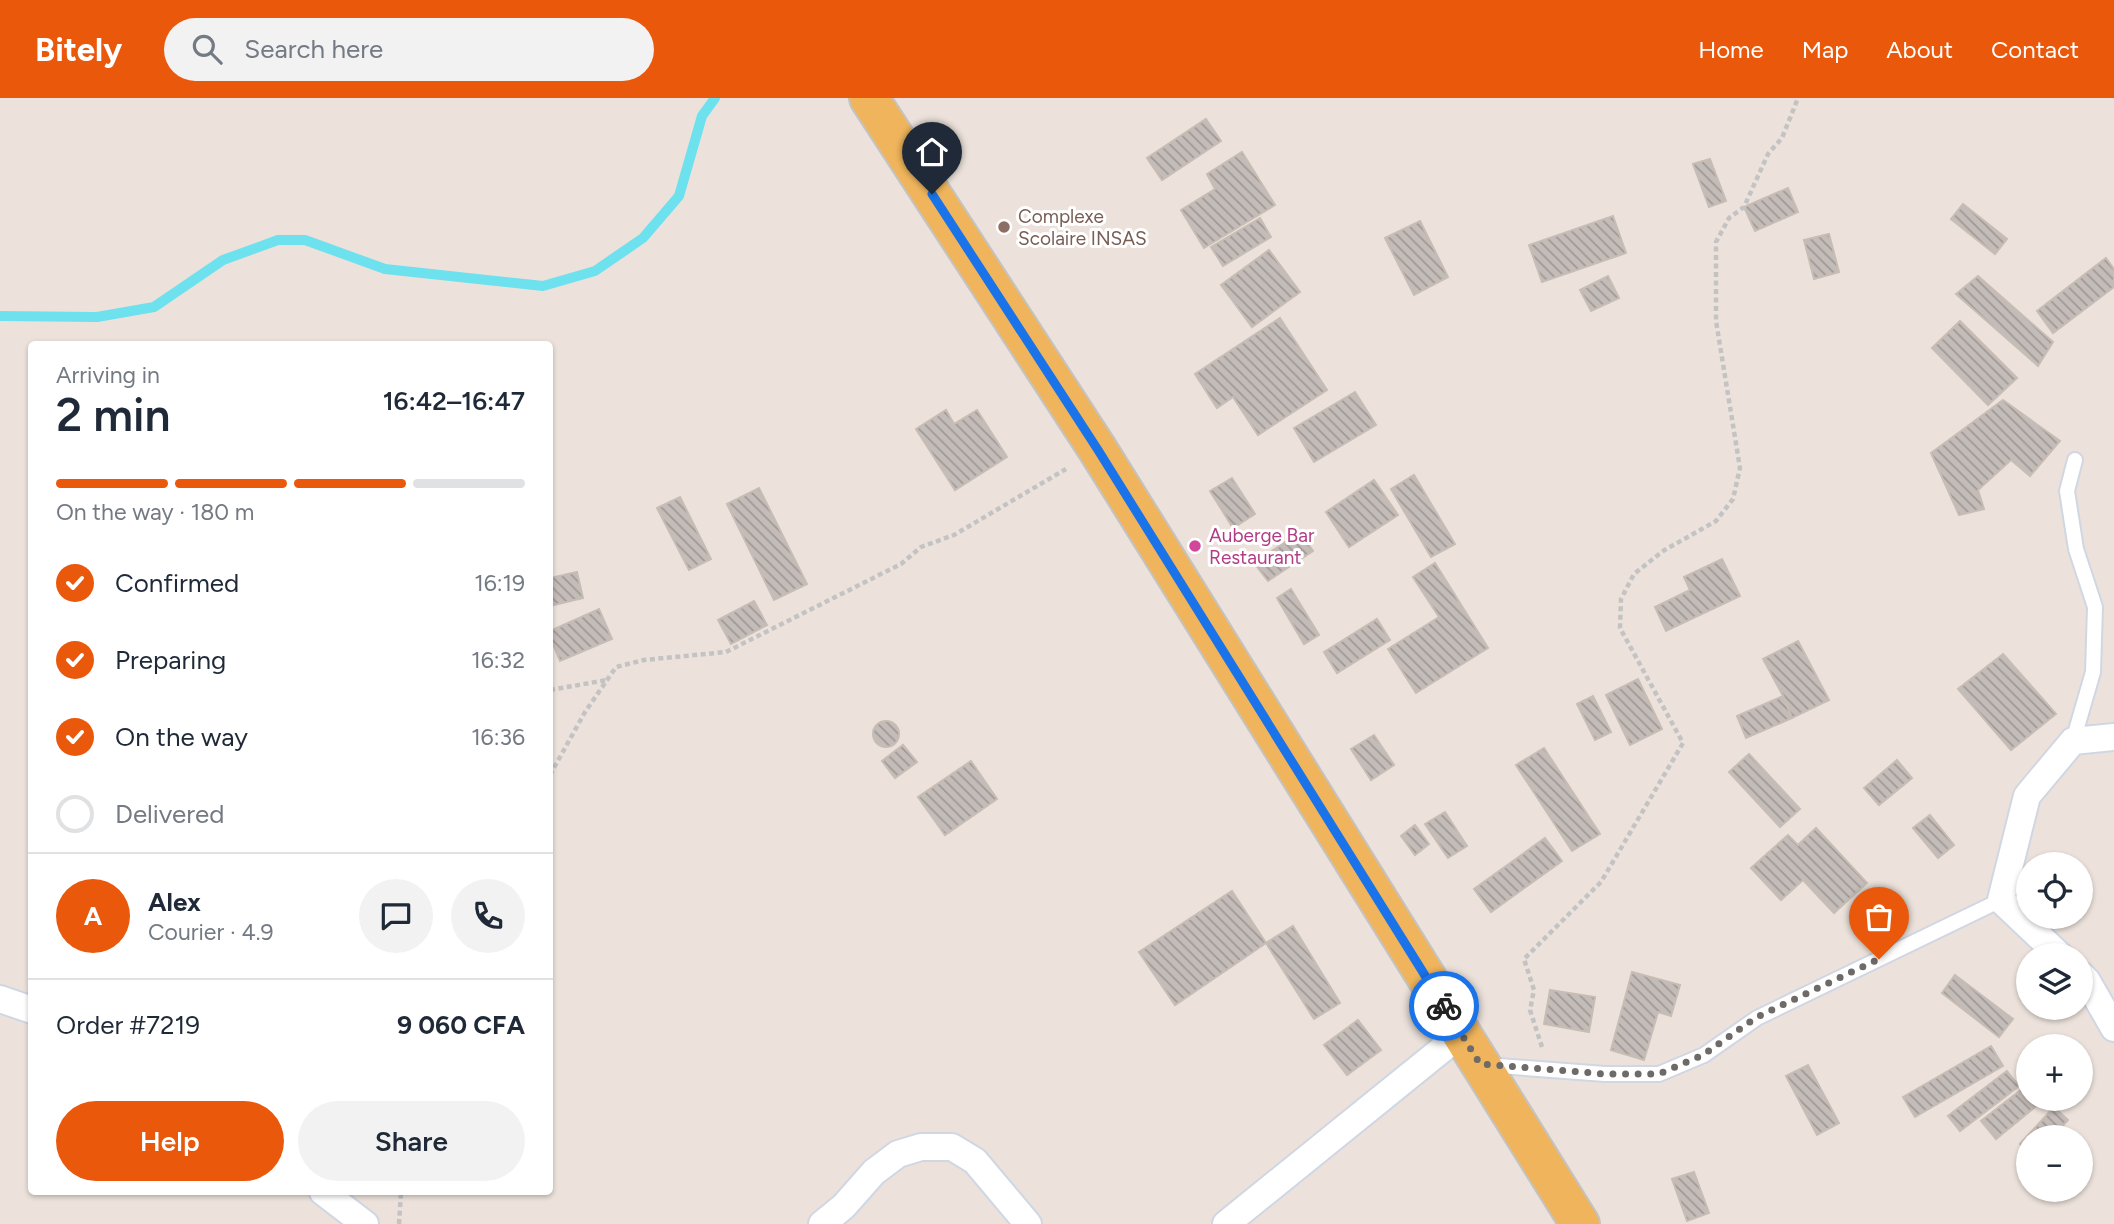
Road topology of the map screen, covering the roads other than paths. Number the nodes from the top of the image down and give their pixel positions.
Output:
1 (869, 98) edge
2 (2075, 460) dead end
3 (2114, 737) edge
4 (2073, 741) junction
5 (2001, 900) junction
6 (2046, 943) edge
7 (2093, 991) edge
8 (0, 999) edge
9 (28, 1009) edge
10 (2114, 1028) edge
11 (1471, 1049) junction
12 (327, 1195) edge
13 (365, 1224) edge
14 (822, 1224) edge
15 (1028, 1224) edge
16 (1227, 1224) edge
17 (1580, 1224) edge

1 - 11 main road
2 - 4 lane
3 - 4 street
4 - 5 street
5 - 6 street
5 - 11 lane
7 - 10 street
8 - 9 street
11 - 16 street
11 - 17 main road
12 - 13 street
14 - 15 street

